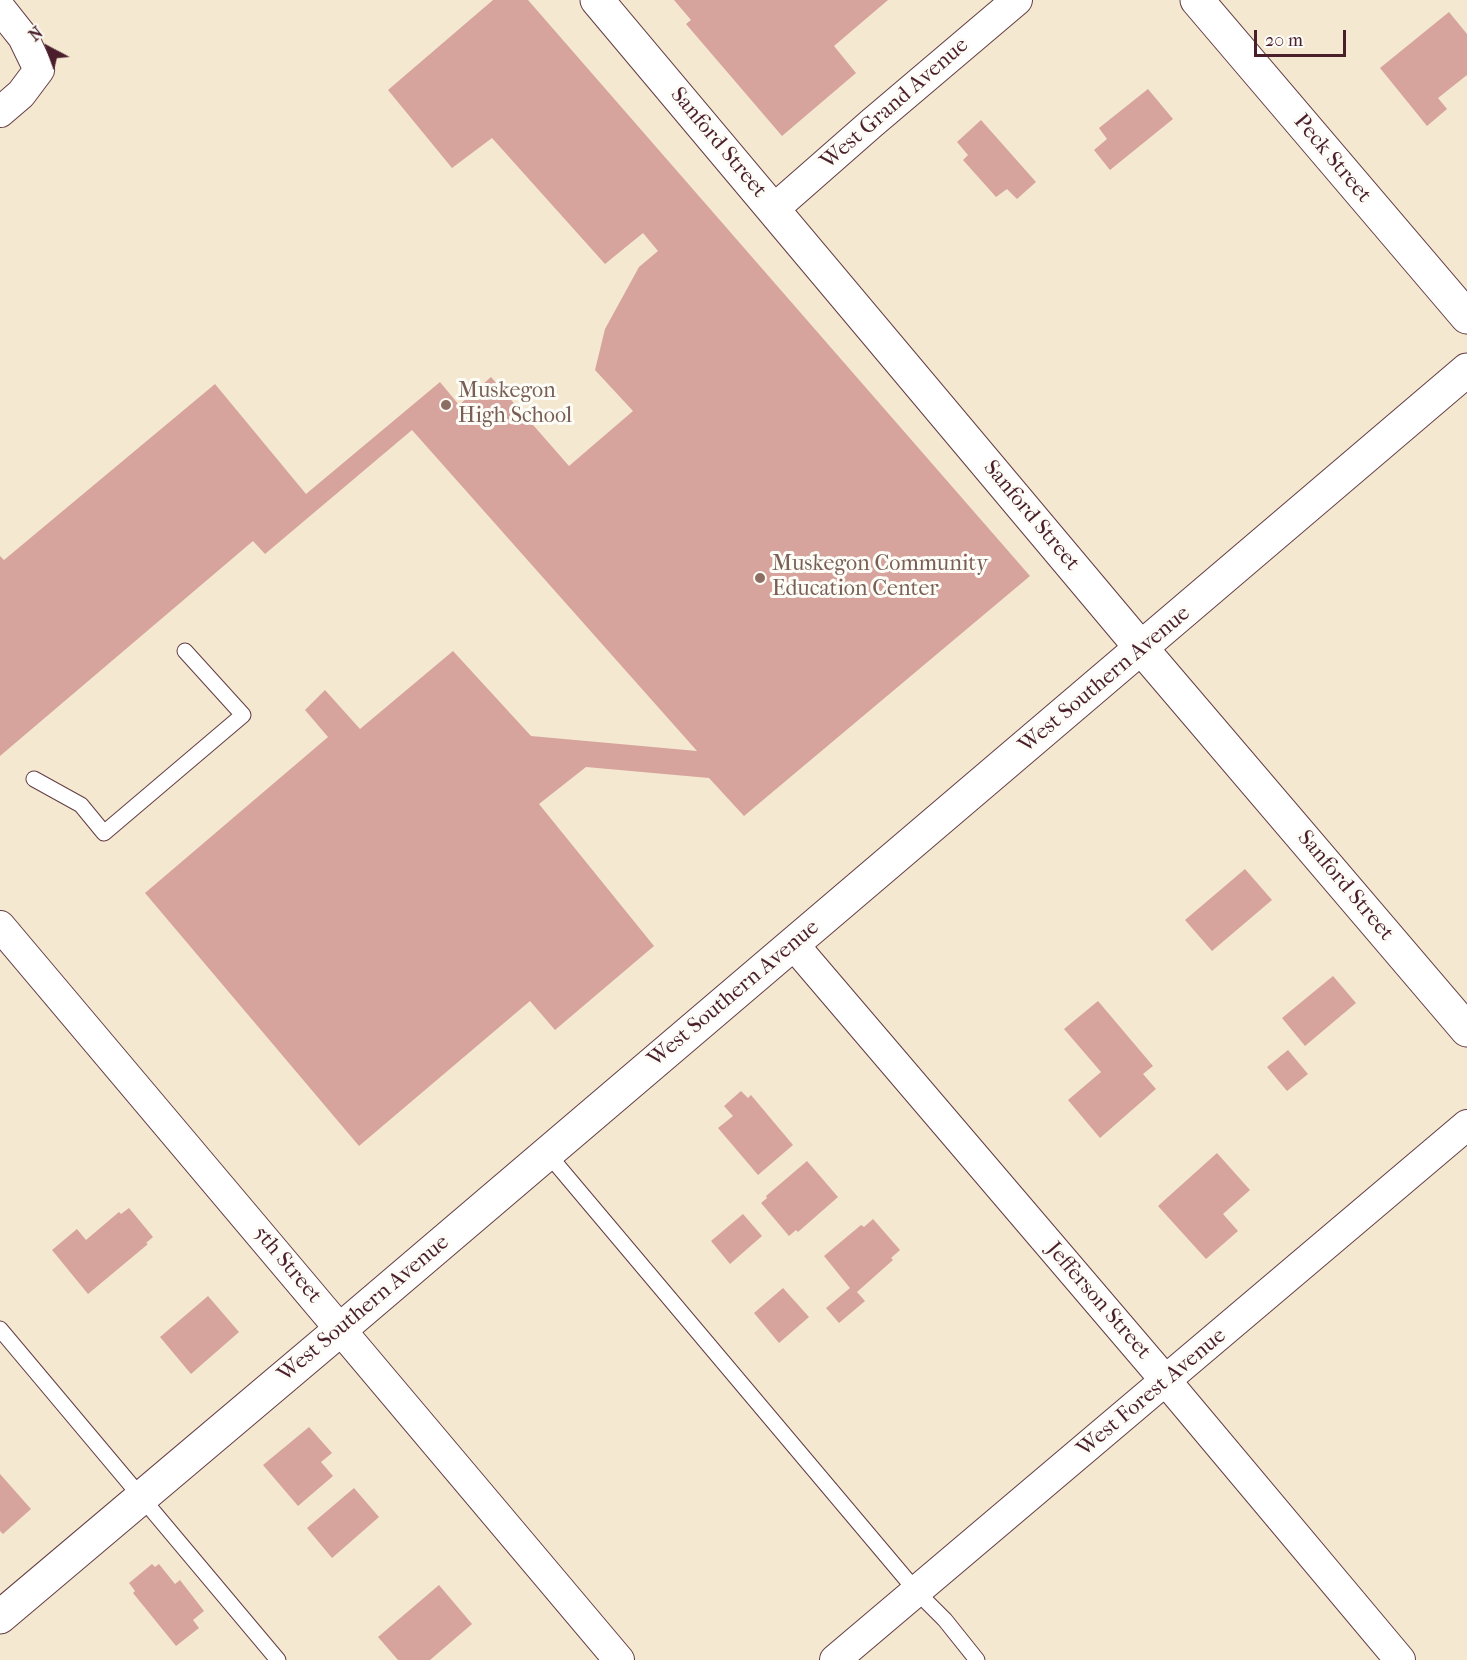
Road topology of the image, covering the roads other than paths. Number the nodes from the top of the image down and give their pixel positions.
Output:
1 (597, 0) edge
2 (1017, 0) edge
3 (1197, 0) edge
4 (0, 8) edge
5 (0, 112) edge
6 (774, 209) junction
7 (1467, 317) edge
8 (1467, 370) edge
9 (1142, 649) junction
10 (185, 651) dead end
11 (34, 779) dead end
12 (0, 926) edge
13 (793, 944) junction
14 (1467, 1029) edge
15 (1467, 1125) edge
16 (547, 1153) junction
17 (0, 1329) edge
18 (341, 1329) junction
19 (1166, 1381) junction
20 (142, 1497) junction
21 (916, 1592) junction
22 (0, 1617) edge
23 (278, 1660) edge
24 (619, 1660) edge
25 (835, 1660) edge
26 (977, 1660) edge
27 (1400, 1660) edge

1 - 6 street, Sanford Street
2 - 6 street, West Grand Avenue
3 - 7 street, Peck Street
4 - 5 street
6 - 9 street, Sanford Street
8 - 9 street, West Southern Avenue
9 - 13 street, West Southern Avenue
9 - 14 street, Sanford Street
10 - 11 lane
12 - 18 street, 5th Street
13 - 16 street, West Southern Avenue
13 - 19 street, Jefferson Street
15 - 19 street, West Forest Avenue
16 - 18 street, West Southern Avenue
16 - 21 lane
17 - 20 lane
18 - 20 street, West Southern Avenue
18 - 24 street, 5th Street
19 - 21 street, West Forest Avenue
19 - 27 street, Jefferson Street
20 - 22 street, West Southern Avenue
20 - 23 lane
21 - 25 street, West Forest Avenue
21 - 26 lane

